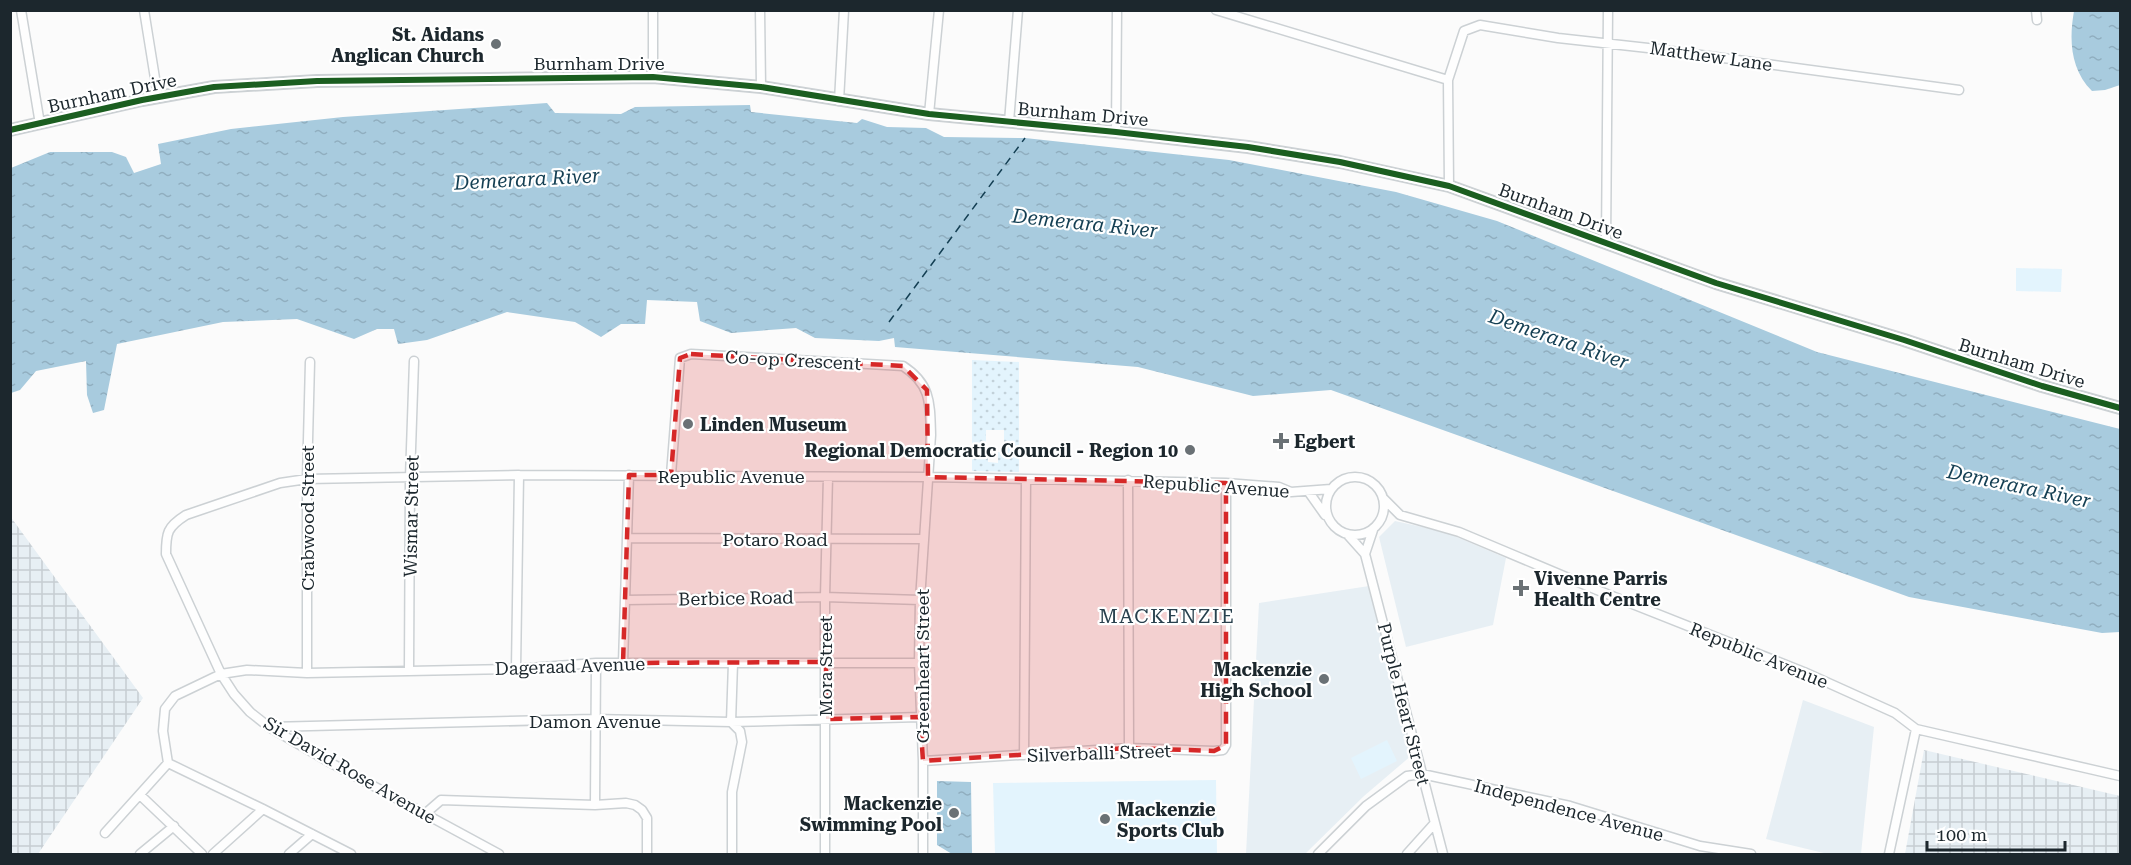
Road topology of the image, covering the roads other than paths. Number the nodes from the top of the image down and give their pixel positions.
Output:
1 (21, 10) edge
2 (144, 10) edge
3 (653, 10) edge
4 (760, 10) edge
5 (844, 10) edge
6 (939, 10) edge
7 (1018, 10) edge
8 (1117, 10) edge
9 (1216, 10) edge
10 (1608, 10) edge
11 (1608, 45) junction
12 (653, 77) junction
13 (1448, 80) junction
14 (761, 87) junction
15 (1959, 90) dead end
16 (158, 97) junction
17 (839, 101) junction
18 (929, 114) junction
19 (1009, 122) junction
20 (40, 124) junction
21 (10, 130) edge
22 (1116, 132) junction
23 (1449, 186) junction
24 (1606, 242) junction
25 (310, 362) dead end
26 (414, 362) dead end
27 (2121, 408) edge
28 (519, 475) junction
29 (671, 475) junction
30 (629, 476) junction
31 (828, 477) junction
32 (928, 477) junction
33 (410, 478) junction
34 (307, 479) junction
35 (1026, 479) junction
36 (1128, 480) junction
37 (1226, 483) junction
38 (1331, 489) junction
39 (1308, 491) junction
40 (1383, 498) junction
41 (1400, 515) junction
42 (1329, 522) junction
43 (1376, 526) junction
44 (166, 534) joint
45 (1348, 535) junction
46 (628, 538) junction
47 (825, 539) junction
48 (923, 539) junction
49 (1365, 554) junction
50 (825, 597) junction
51 (625, 600) junction
52 (920, 600) junction
53 (826, 662) junction
54 (596, 663) junction
55 (623, 663) junction
56 (733, 663) junction
57 (919, 663) junction
58 (516, 669) junction
59 (410, 670) junction
60 (307, 673) junction
61 (221, 674) junction
62 (920, 717) junction
63 (594, 719) junction
64 (826, 719) junction
65 (731, 722) junction
66 (270, 727) junction
67 (1916, 729) junction
68 (1129, 748) junction
69 (1024, 755) junction
70 (923, 761) junction
71 (168, 763) junction
72 (1422, 774) junction
73 (2121, 776) edge
74 (140, 795) junction
75 (595, 805) junction
76 (263, 809) junction
77 (426, 813) junction
78 (1434, 824) junction
79 (174, 826) junction
80 (105, 833) dead end
81 (312, 834) junction
82 (140, 855) edge
83 (202, 855) edge
84 (213, 855) edge
85 (289, 855) edge
86 (351, 855) edge
87 (499, 855) edge
88 (647, 855) edge
89 (732, 855) edge
90 (825, 855) edge
91 (923, 855) edge
92 (1318, 855) edge
93 (1407, 855) edge
94 (1443, 855) edge
95 (1751, 855) edge
96 (1888, 855) edge

1 - 20 street
2 - 16 street
3 - 12 street
4 - 14 street
5 - 17 street
6 - 18 street
7 - 19 street
8 - 22 street
9 - 13 street
10 - 11 street
11 - 13 street, Matthew Lane
11 - 15 street, Matthew Lane
11 - 24 street
12 - 14 street, Burnham Drive
12 - 16 street, Burnham Drive
13 - 23 street
14 - 17 street, Burnham Drive
16 - 20 street, Burnham Drive
17 - 18 street, Burnham Drive
18 - 19 street, Burnham Drive
19 - 22 street, Burnham Drive
20 - 21 street, Burnham Drive
22 - 23 street, Burnham Drive
23 - 24 street, Burnham Drive
24 - 27 street, Burnham Drive
25 - 34 street, Crabwood Street
26 - 33 street, Wismar Street
28 - 30 street, Republic Avenue
28 - 33 street, Republic Avenue
28 - 58 street
29 - 30 street, Republic Avenue
29 - 31 street, Republic Avenue
29 - 32 street, Co-op Crescent
30 - 46 street
31 - 32 street, Republic Avenue
31 - 47 street, Mora Street
32 - 35 street, Republic Avenue
32 - 48 street, Greenheart Street
33 - 34 street, Republic Avenue
33 - 59 street, Wismar Street
34 - 44 street, Republic Avenue
34 - 60 street, Crabwood Street
35 - 36 street, Republic Avenue
35 - 69 street
36 - 37 street, Republic Avenue
36 - 68 street
37 - 39 street, Republic Avenue
37 - 68 street, Silverballi Street
38 - 39 street, Republic Avenue
38 - 40 street
38 - 42 street
39 - 42 street, Republic Avenue
40 - 41 street, Republic Avenue
40 - 43 street
41 - 43 street
41 - 67 street, Republic Avenue
42 - 45 street
43 - 45 street
43 - 49 street
44 - 61 street, Sir David Rose Avenue
45 - 49 street, Purple Heart Street
46 - 47 street, Potaro Road
46 - 51 street
47 - 48 street, Potaro Road
47 - 50 street, Mora Street
48 - 52 street, Greenheart Street
49 - 72 street, Purple Heart Street
50 - 51 street, Berbice Road
50 - 52 street, Berbice Road
50 - 53 street, Mora Street
51 - 55 street
52 - 57 street, Greenheart Street
53 - 56 street, Dageraad Avenue
53 - 57 street, Dageraad Avenue
53 - 64 street, Mora Street
54 - 55 street, Dageraad Avenue
54 - 58 street, Dageraad Avenue
54 - 63 street
55 - 56 street, Dageraad Avenue
56 - 65 street
57 - 62 street, Greenheart Street
58 - 59 street, Dageraad Avenue
59 - 60 street, Dageraad Avenue
60 - 61 street, Dageraad Avenue
61 - 66 street, Sir David Rose Avenue
61 - 71 street, Dageraad Avenue
62 - 64 street, Damon Avenue
62 - 70 street, Greenheart Street
63 - 65 street, Damon Avenue
63 - 66 street, Damon Avenue
63 - 75 street
64 - 65 street, Damon Avenue
64 - 90 street, Mora Street
65 - 89 street
66 - 77 street, Sir David Rose Avenue
67 - 73 street, Republic Avenue
67 - 96 street
68 - 69 street, Silverballi Street
69 - 70 street, Silverballi Street
70 - 91 street, Greenheart Street
71 - 74 street
71 - 76 street
72 - 78 street, Purple Heart Street
72 - 92 street
72 - 95 street, Independence Avenue
74 - 79 street
74 - 80 street
75 - 77 street
75 - 88 street
76 - 81 street
76 - 84 street
77 - 87 street, Sir David Rose Avenue
78 - 93 street
78 - 94 street, Purple Heart Street
79 - 82 street
79 - 83 street
81 - 85 street
81 - 86 street

